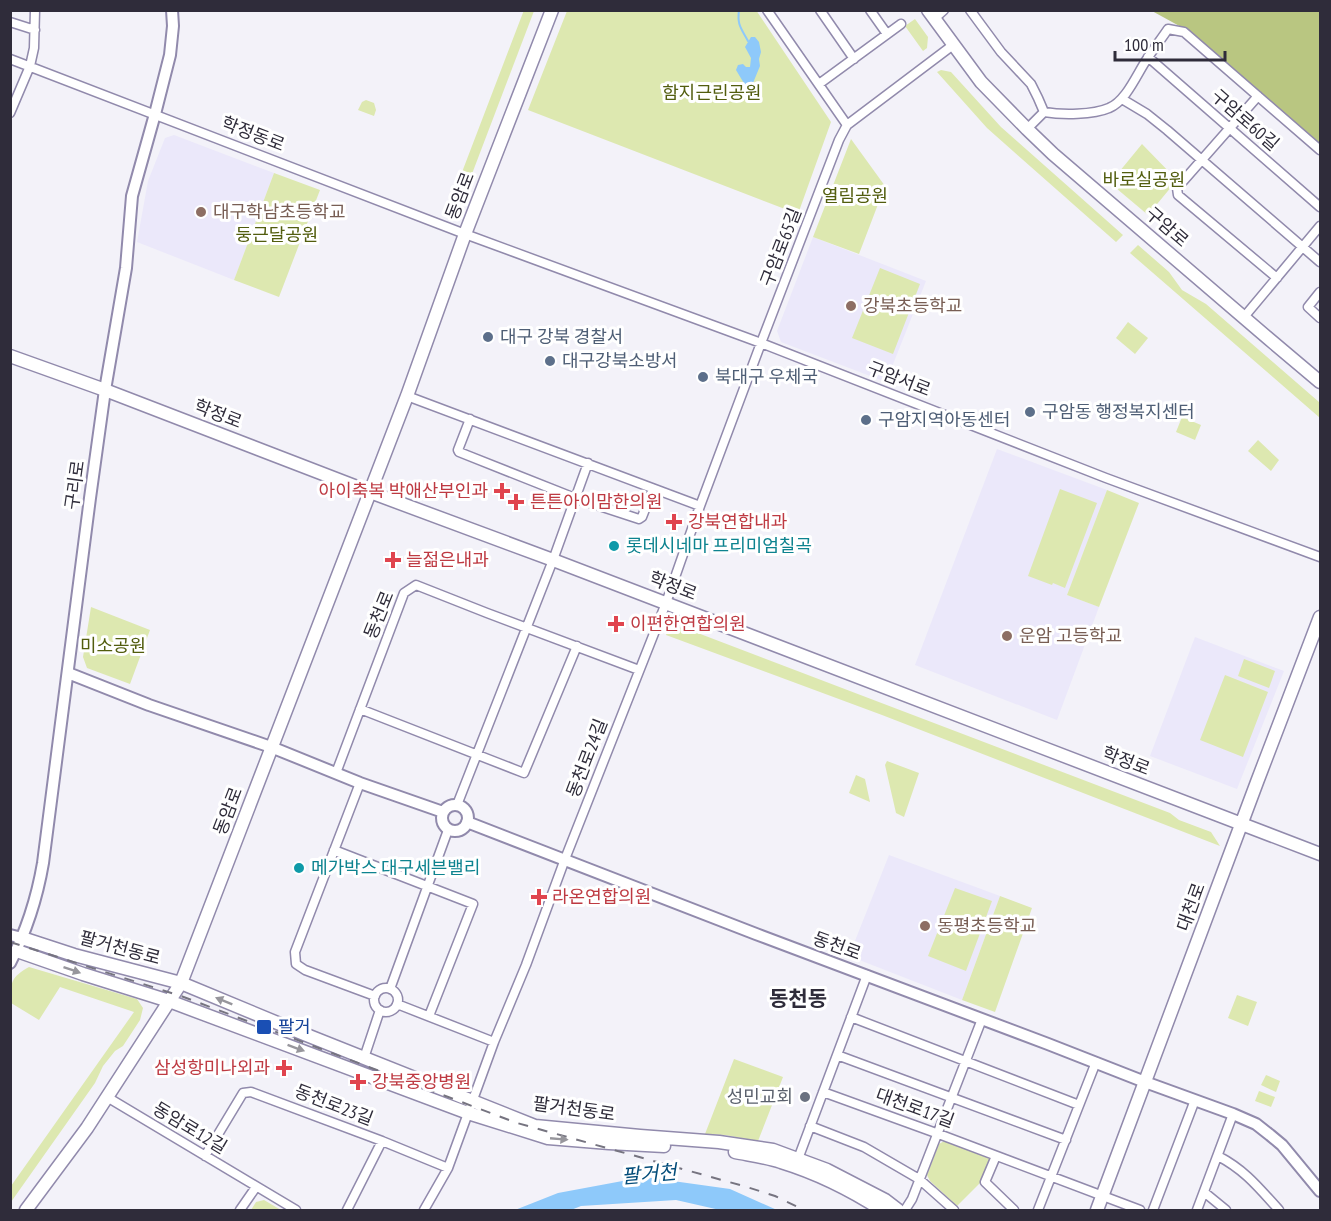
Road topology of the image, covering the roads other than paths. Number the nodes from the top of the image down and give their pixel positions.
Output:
1 (35, 10) edge
2 (172, 10) edge
3 (552, 10) edge
4 (767, 10) edge
5 (820, 10) edge
6 (870, 10) edge
7 (944, 10) edge
8 (970, 10) edge
9 (931, 15) edge
10 (10, 22) edge
11 (901, 24) dead end
12 (35, 30) junction
13 (887, 34) junction
14 (953, 45) junction
15 (1148, 57) junction
16 (10, 59) edge
17 (854, 59) junction
18 (30, 66) junction
19 (819, 84) junction
20 (1258, 96) junction
21 (1122, 99) junction
22 (13, 100) edge
23 (1044, 112) junction
24 (10, 113) edge
25 (155, 114) junction
26 (847, 125) junction
27 (1229, 128) junction
28 (1027, 129) junction
29 (1320, 150) edge
30 (1202, 159) junction
31 (1320, 207) edge
32 (1320, 226) edge
33 (465, 234) junction
34 (1303, 247) junction
35 (1320, 262) edge
36 (1276, 278) junction
37 (1320, 292) edge
38 (1244, 317) junction
39 (1320, 318) edge
40 (761, 343) junction
41 (10, 356) edge
42 (1320, 382) edge
43 (105, 390) junction
44 (407, 396) junction
45 (470, 419) junction
46 (588, 463) junction
47 (653, 489) junction
48 (370, 492) junction
49 (575, 498) junction
50 (700, 506) junction
51 (1320, 557) edge
52 (553, 560) junction
53 (666, 603) junction
54 (1320, 617) edge
55 (527, 627) junction
56 (577, 646) junction
57 (639, 670) junction
58 (68, 674) junction
59 (360, 709) junction
60 (271, 747) junction
61 (477, 755) junction
62 (336, 773) junction
63 (360, 783) junction
64 (457, 805) junction
65 (443, 812) junction
66 (468, 822) junction
67 (1241, 824) junction
68 (448, 830) junction
69 (334, 850) junction
70 (1320, 854) edge
71 (565, 859) junction
72 (428, 886) junction
73 (16, 937) edge
74 (14, 950) edge
75 (10, 963) edge
76 (867, 975) junction
77 (181, 983) junction
78 (390, 989) junction
79 (375, 996) junction
80 (169, 1001) junction
81 (397, 1004) junction
82 (380, 1010) junction
83 (429, 1016) junction
84 (851, 1017) junction
85 (982, 1019) junction
86 (494, 1042) junction
87 (837, 1055) junction
88 (364, 1058) junction
89 (965, 1060) junction
90 (1096, 1062) junction
91 (1145, 1082) junction
92 (823, 1092) junction
93 (107, 1097) junction
94 (951, 1097) junction
95 (1195, 1100) junction
96 (1079, 1105) junction
97 (471, 1107) junction
98 (1233, 1114) junction
99 (810, 1126) junction
100 (936, 1133) junction
101 (1066, 1140) junction
102 (382, 1141) junction
103 (205, 1156) junction
104 (996, 1156) junction
105 (1218, 1156) junction
106 (798, 1159) junction
107 (448, 1168) junction
108 (1051, 1177) junction
109 (919, 1179) junction
110 (256, 1187) junction
111 (1320, 1191) edge
112 (1204, 1192) junction
113 (1103, 1196) junction
114 (26, 1210) edge
115 (240, 1210) edge
116 (296, 1210) edge
117 (347, 1210) edge
118 (424, 1210) edge
119 (882, 1210) edge
120 (898, 1210) edge
121 (905, 1210) edge
122 (954, 1210) edge
123 (1014, 1210) edge
124 (1038, 1210) edge
125 (1097, 1210) edge
126 (1140, 1210) edge
127 (1153, 1210) edge
128 (1197, 1210) edge
129 (1226, 1210) edge
130 (1279, 1210) edge

1 - 12 street
2 - 25 street, 구리로
3 - 33 main road, 동암로
4 - 19 street
5 - 17 street
6 - 13 street
7 - 9 street
8 - 23 street
9 - 14 main road, 구암로
10 - 12 street
11 - 13 street
12 - 18 street
13 - 17 street
14 - 26 street, 구암로65길
14 - 28 main road, 구암로
15 - 20 street, 구암로60길
15 - 21 street, 구암로60길
15 - 27 street, 구암로60길
16 - 18 street, 학정동로
17 - 19 street
18 - 22 street
18 - 25 street, 학정동로
19 - 26 street
20 - 27 street
20 - 29 street, 구암로60길
21 - 23 street
21 - 30 street
22 - 24 street
23 - 28 street
25 - 33 street, 학정동로
25 - 43 street, 구리로
26 - 40 street, 구암로65길
27 - 30 street
27 - 31 street, 구암로60길
28 - 38 main road, 구암로
30 - 34 street
30 - 36 street
32 - 34 street
33 - 40 street, 구암서로
33 - 44 main road, 동암로
34 - 35 street
34 - 36 street
36 - 38 street
37 - 39 street
38 - 42 main road, 구암로
40 - 50 street, 구암로65길
40 - 51 street, 구암서로
41 - 43 main road, 학정로
43 - 48 main road, 학정로
43 - 58 street, 구리로
44 - 45 street
44 - 48 main road, 동암로
45 - 46 street
45 - 49 street
46 - 47 street
46 - 49 street
47 - 49 street
47 - 50 street
48 - 52 main road, 학정로
48 - 60 main road, 동암로
49 - 52 street
50 - 53 street, 구암로65길
52 - 53 main road, 학정로
52 - 55 street
53 - 57 street, 동천로24길
53 - 67 main road, 학정로
54 - 67 main road, 대천로
55 - 56 street
55 - 59 street, 동천로
55 - 61 street
56 - 57 street
56 - 61 street
57 - 71 street, 동천로24길
58 - 60 street
58 - 73 street, 구리로
59 - 61 street
59 - 62 street, 동천로
60 - 62 street
60 - 77 main road, 동암로
61 - 64 street
62 - 63 street
63 - 65 street
63 - 69 street
64 - 65 street
64 - 66 street
65 - 68 street
66 - 68 street
66 - 71 street, 동천로
67 - 70 main road, 학정로
67 - 91 main road, 대천로
68 - 72 street
69 - 72 street
69 - 79 street
71 - 76 street, 동천로
71 - 86 street
72 - 78 street
72 - 83 street
73 - 74 street, 구리로
73 - 77 main road, 팔거천동로
74 - 75 street, 구리로
74 -> 80 main road, 팔거천동로
76 - 84 street
76 - 85 street, 동천로
77 - 80 main road, 동암로
88 -> 77 main road, 팔거천동로
78 - 79 street
78 - 81 street
79 - 82 street
80 - 93 main road, 동암로
80 -> 97 main road, 팔거천동로
81 - 82 street
81 - 83 street
82 - 88 street
83 - 86 street
84 - 87 street
84 - 89 street
85 - 89 street
85 - 90 street, 동천로
86 - 97 street
87 - 92 street
87 - 94 street
88 - 97 main road, 팔거천동로
89 - 94 street
89 - 96 street
90 - 91 street, 동천로
90 - 96 street
91 - 95 street, 동천로
91 - 113 main road, 대천로
92 - 99 street
92 - 100 street, 대천로17길
93 - 103 street, 동암로12길
93 - 114 main road, 동암로
94 - 100 street
94 - 101 street
95 - 98 street, 동천로
95 - 127 street
96 - 101 street
97 - 106 main road, 팔거천동로
97 - 107 street
97 -> 119 main road, 팔거천동로
98 - 105 street
98 - 111 street, 동천로
99 - 106 street
99 - 109 street
100 - 104 street, 대천로17길
100 - 109 street
101 - 108 street
102 - 103 street, 동천로23길
102 - 107 street, 동천로23길
102 - 117 street
103 - 110 street, 동암로12길
104 - 108 street, 대천로17길
104 - 123 street
105 - 112 street
105 - 130 street
106 - 120 main road, 팔거천동로
107 - 118 street
108 - 113 street, 대천로17길
108 - 124 street
109 - 121 street
109 - 122 street
110 - 115 street
110 - 116 street, 동암로12길
112 - 128 street
112 - 129 street
113 - 125 main road, 대천로
113 - 126 street, 대천로17길

